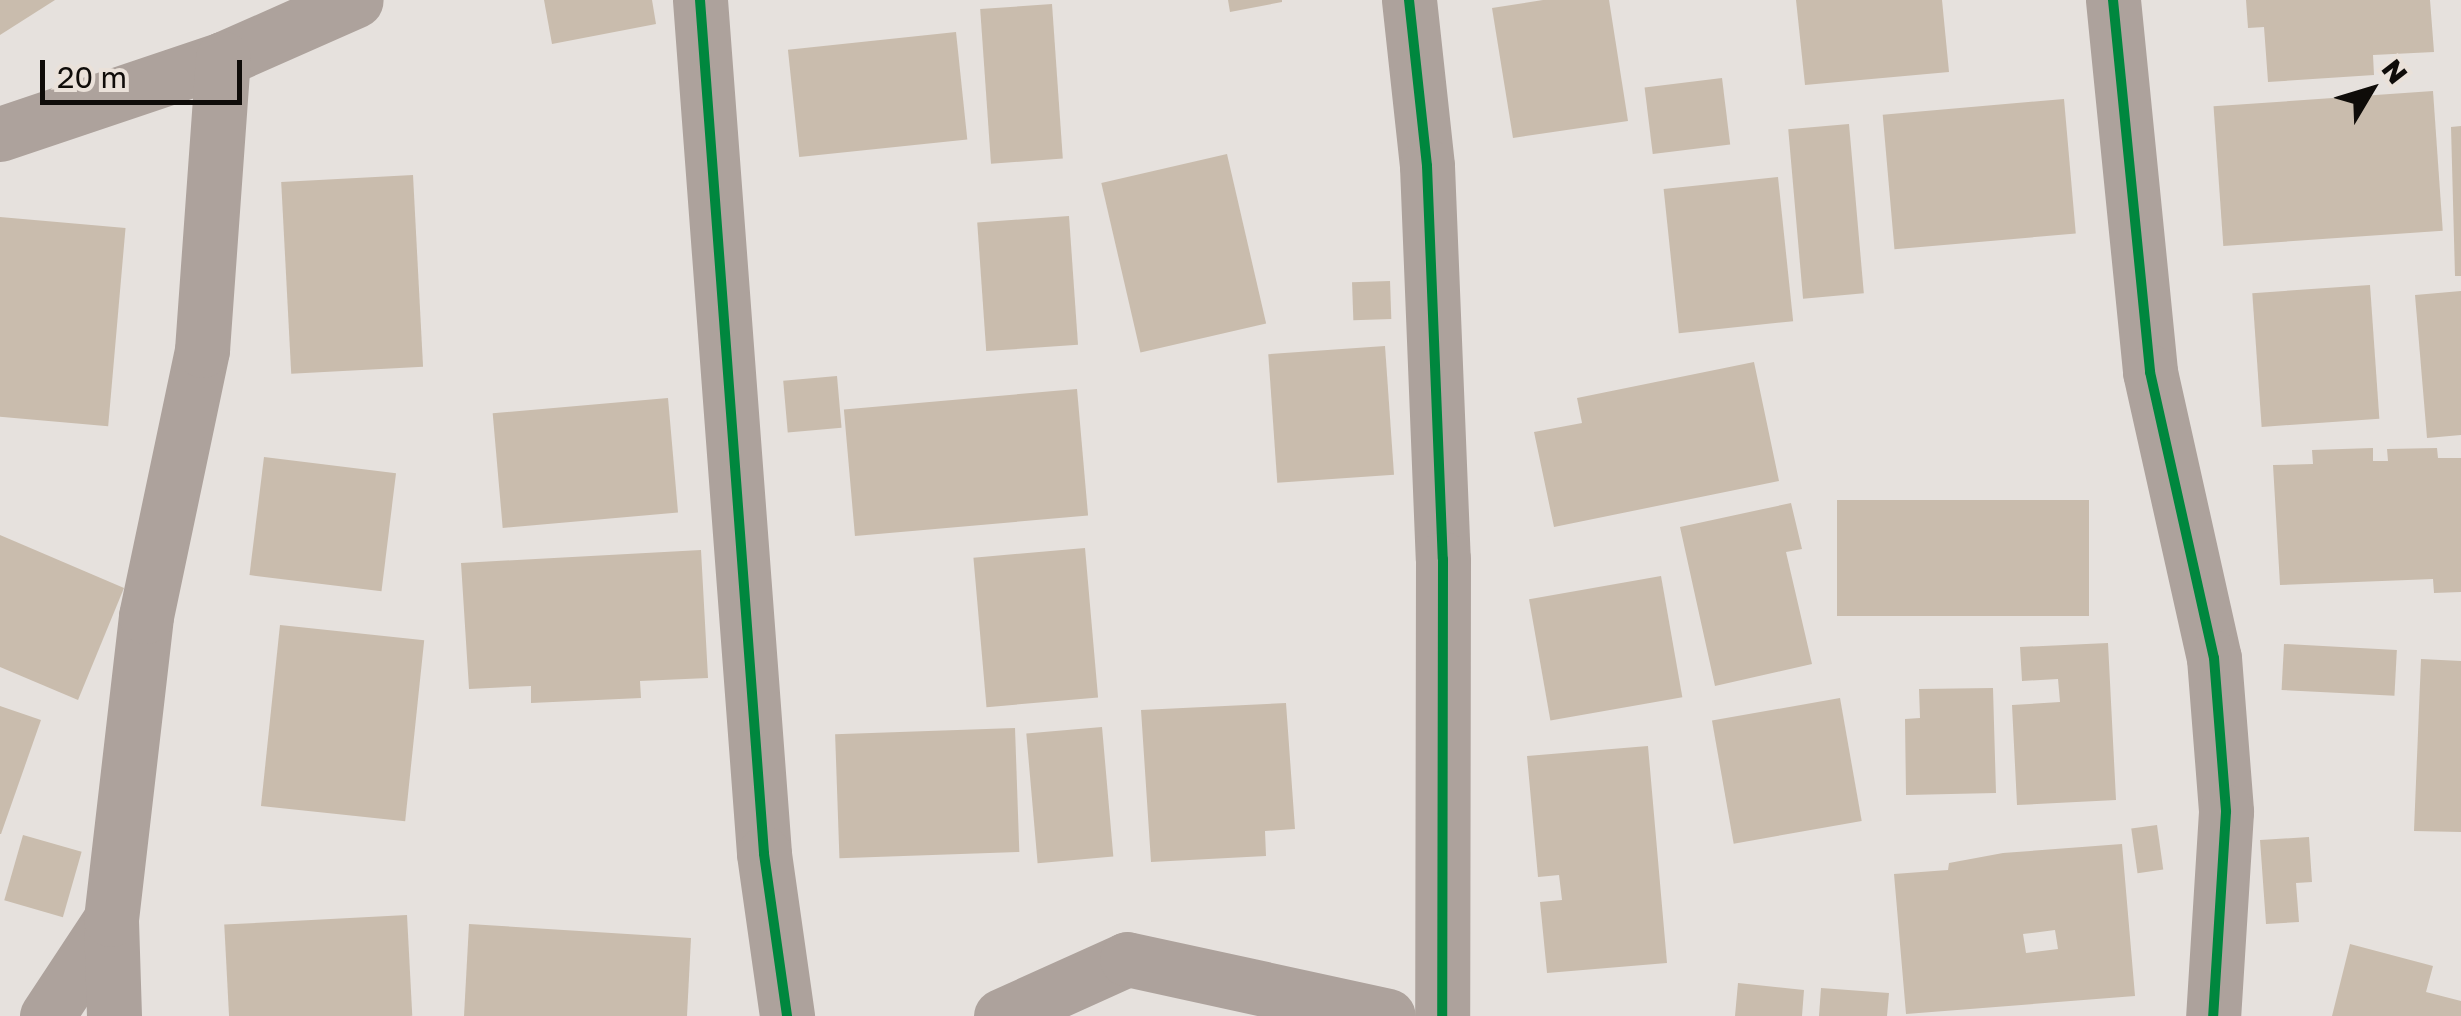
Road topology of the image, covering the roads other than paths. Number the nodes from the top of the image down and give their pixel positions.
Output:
1 (356, 0) edge
2 (700, 0) edge
3 (1409, 0) edge
4 (2113, 0) edge
5 (223, 60) junction
6 (0, 134) edge
7 (111, 919) junction
8 (47, 1016) edge
9 (114, 1016) edge
10 (787, 1016) edge
11 (1002, 1016) edge
12 (1388, 1016) edge
13 (1442, 1016) edge
14 (2213, 1016) edge

1 - 5 street
2 - 10 street
3 - 13 street
4 - 14 street
5 - 6 street
5 - 7 street
7 - 8 street
7 - 9 street
11 - 12 street

